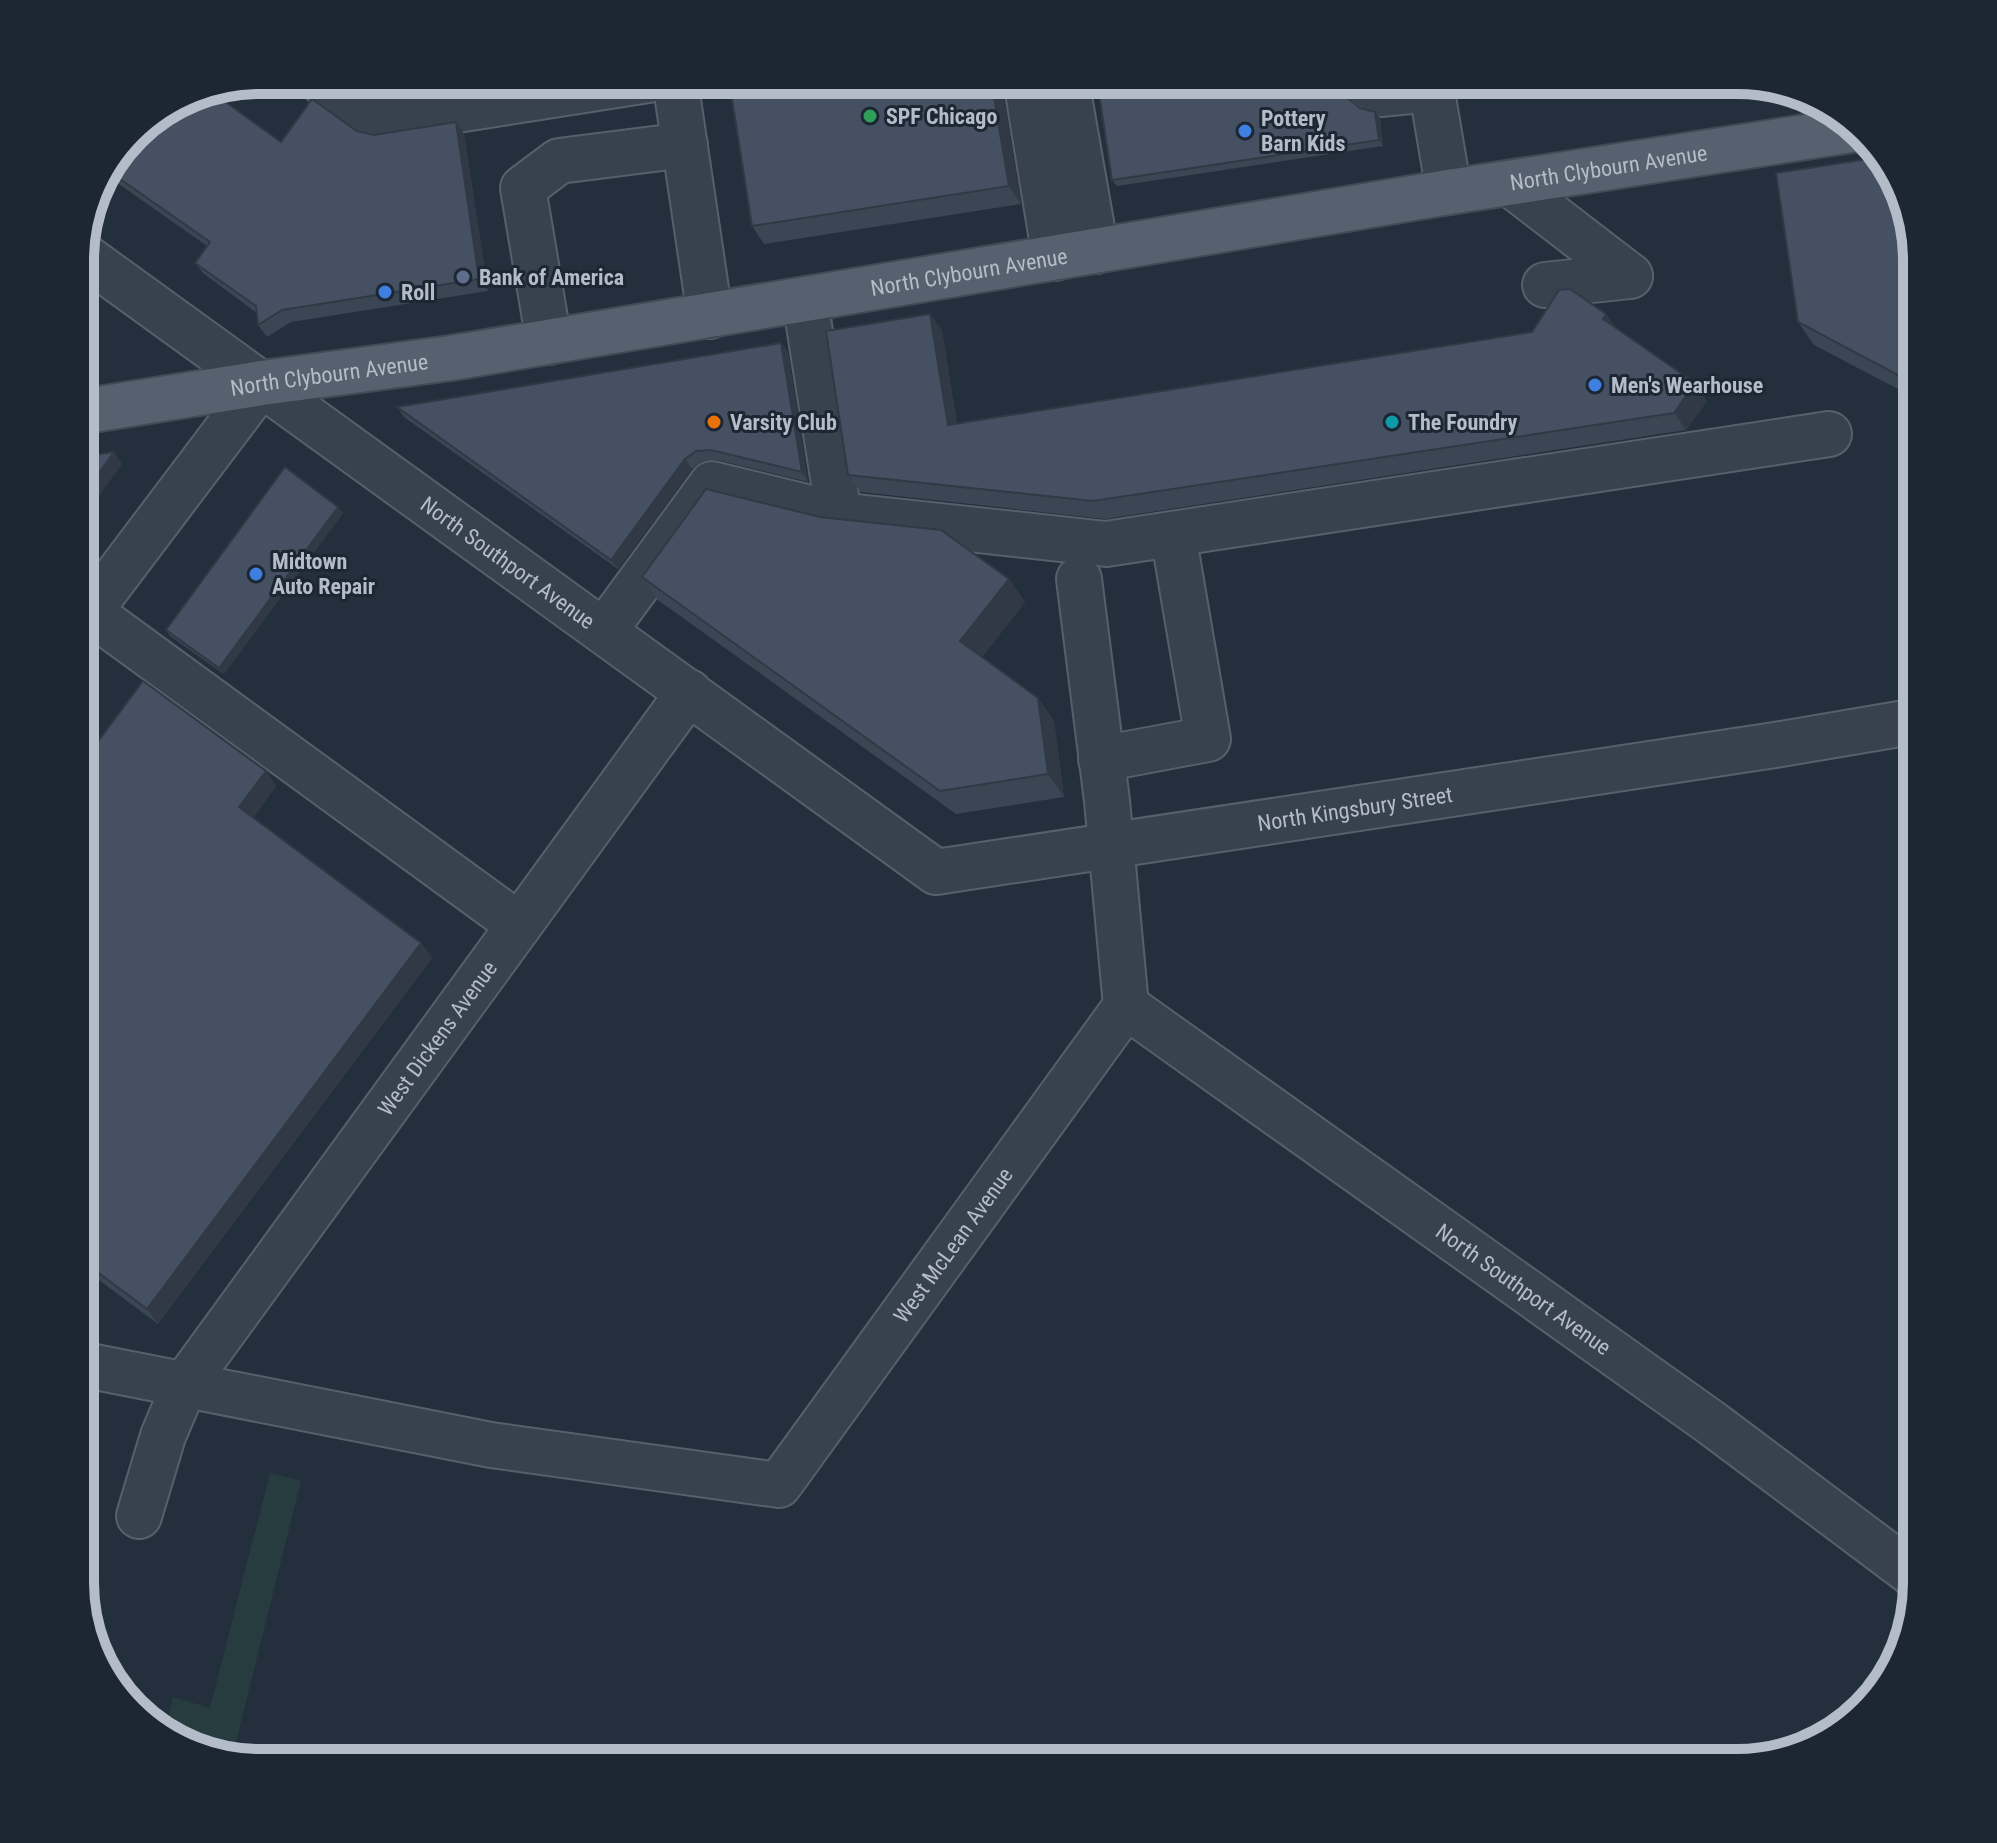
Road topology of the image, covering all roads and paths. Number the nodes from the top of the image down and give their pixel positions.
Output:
1 (340, 94) edge
2 (559, 94) edge
3 (677, 94) edge
4 (1030, 94) edge
5 (1067, 94) edge
6 (1433, 94) edge
7 (1842, 131) edge
8 (685, 145) junction
9 (1509, 183) junction
10 (1449, 192) junction
11 (1076, 254) junction
12 (94, 267) edge
13 (1545, 285) dead end
14 (805, 300) junction
15 (710, 316) junction
16 (549, 342) junction
17 (262, 383) junction
18 (94, 410) edge
19 (1829, 434) dead end
20 (839, 515) junction
21 (1173, 534) junction
22 (1079, 579) dead end
23 (94, 606) edge
24 (94, 624) edge
25 (604, 631) junction
26 (689, 692) junction
27 (1903, 723) edge
28 (1101, 759) junction
29 (1112, 846) junction
30 (936, 872) joint
31 (519, 925) junction
32 (1126, 1006) junction
33 (94, 1367) edge
34 (185, 1384) junction
35 (150, 1519) dead end
36 (1903, 1566) edge

1 - 2 street
3 - 8 street
4 - 11 street
5 - 11 street
6 - 10 street
7 - 9 main road, North Clybourn Avenue
8 - 15 street
8 - 16 street
9 - 10 main road, North Clybourn Avenue
9 - 13 street
10 - 11 main road, North Clybourn Avenue
11 - 14 main road, North Clybourn Avenue
12 - 17 street, North Southport Avenue
14 - 15 main road, North Clybourn Avenue
14 - 20 street
15 - 16 main road, North Clybourn Avenue
16 - 17 main road, North Clybourn Avenue
17 - 18 main road, North Clybourn Avenue
17 - 23 street
17 - 25 street, North Southport Avenue
19 - 21 street
20 - 21 street
20 - 25 street
21 - 28 street
22 - 28 street
24 - 31 street
25 - 26 street, North Southport Avenue
26 - 30 street, North Southport Avenue
26 - 31 street, West Dickens Avenue
27 - 29 street, North Kingsbury Street
28 - 29 street
29 - 30 street, North Kingsbury Street
29 - 32 street
31 - 34 street, West Dickens Avenue
32 - 34 street, West McLean Avenue
32 - 36 street, North Southport Avenue
33 - 34 street
34 - 35 street

